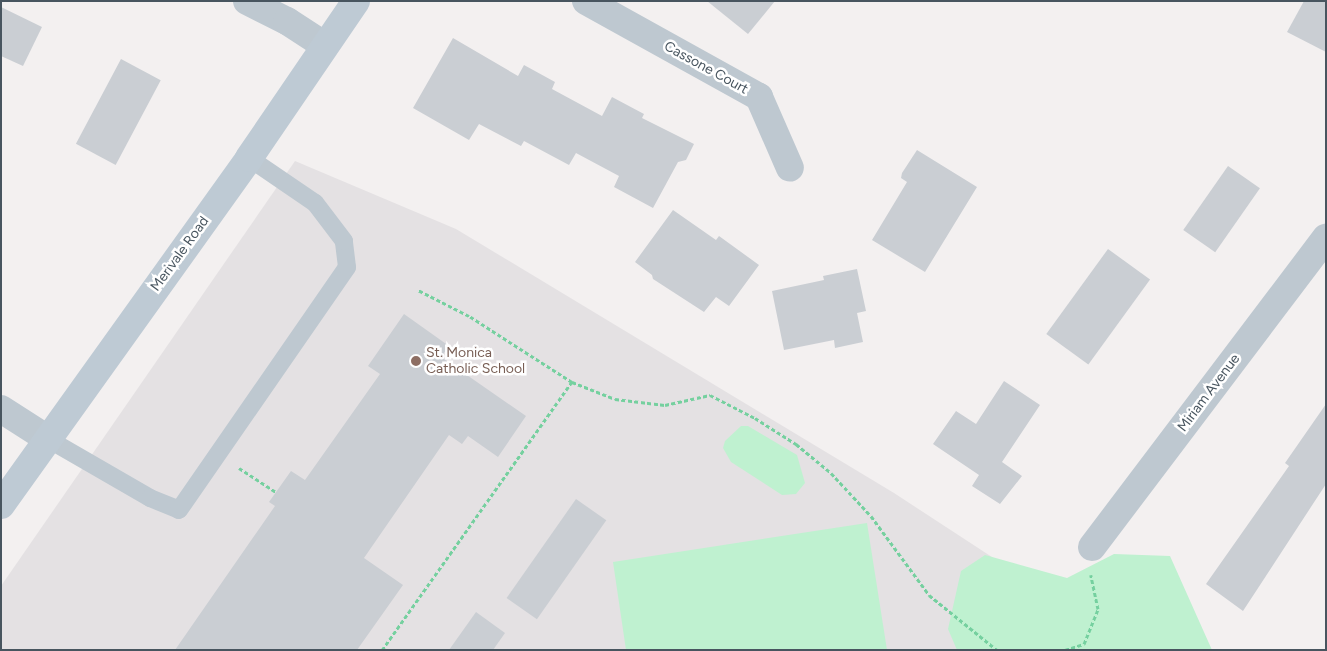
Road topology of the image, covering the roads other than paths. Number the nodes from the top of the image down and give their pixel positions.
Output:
1 (247, 1) edge
2 (356, 1) edge
3 (586, 1) edge
4 (324, 45) junction
5 (249, 158) junction
6 (790, 168) dead end
7 (1326, 238) edge
8 (1, 409) edge
9 (48, 439) junction
10 (1, 505) edge
11 (1092, 548) road end

1 - 4 street
2 - 4 main road, Merivale Road
3 - 6 street, Cassone Court
4 - 5 main road, Merivale Road
5 - 9 main road, Merivale Road
5 - 9 lane
7 - 11 street, Miriam Avenue
8 - 9 street
9 - 10 main road, Merivale Road

